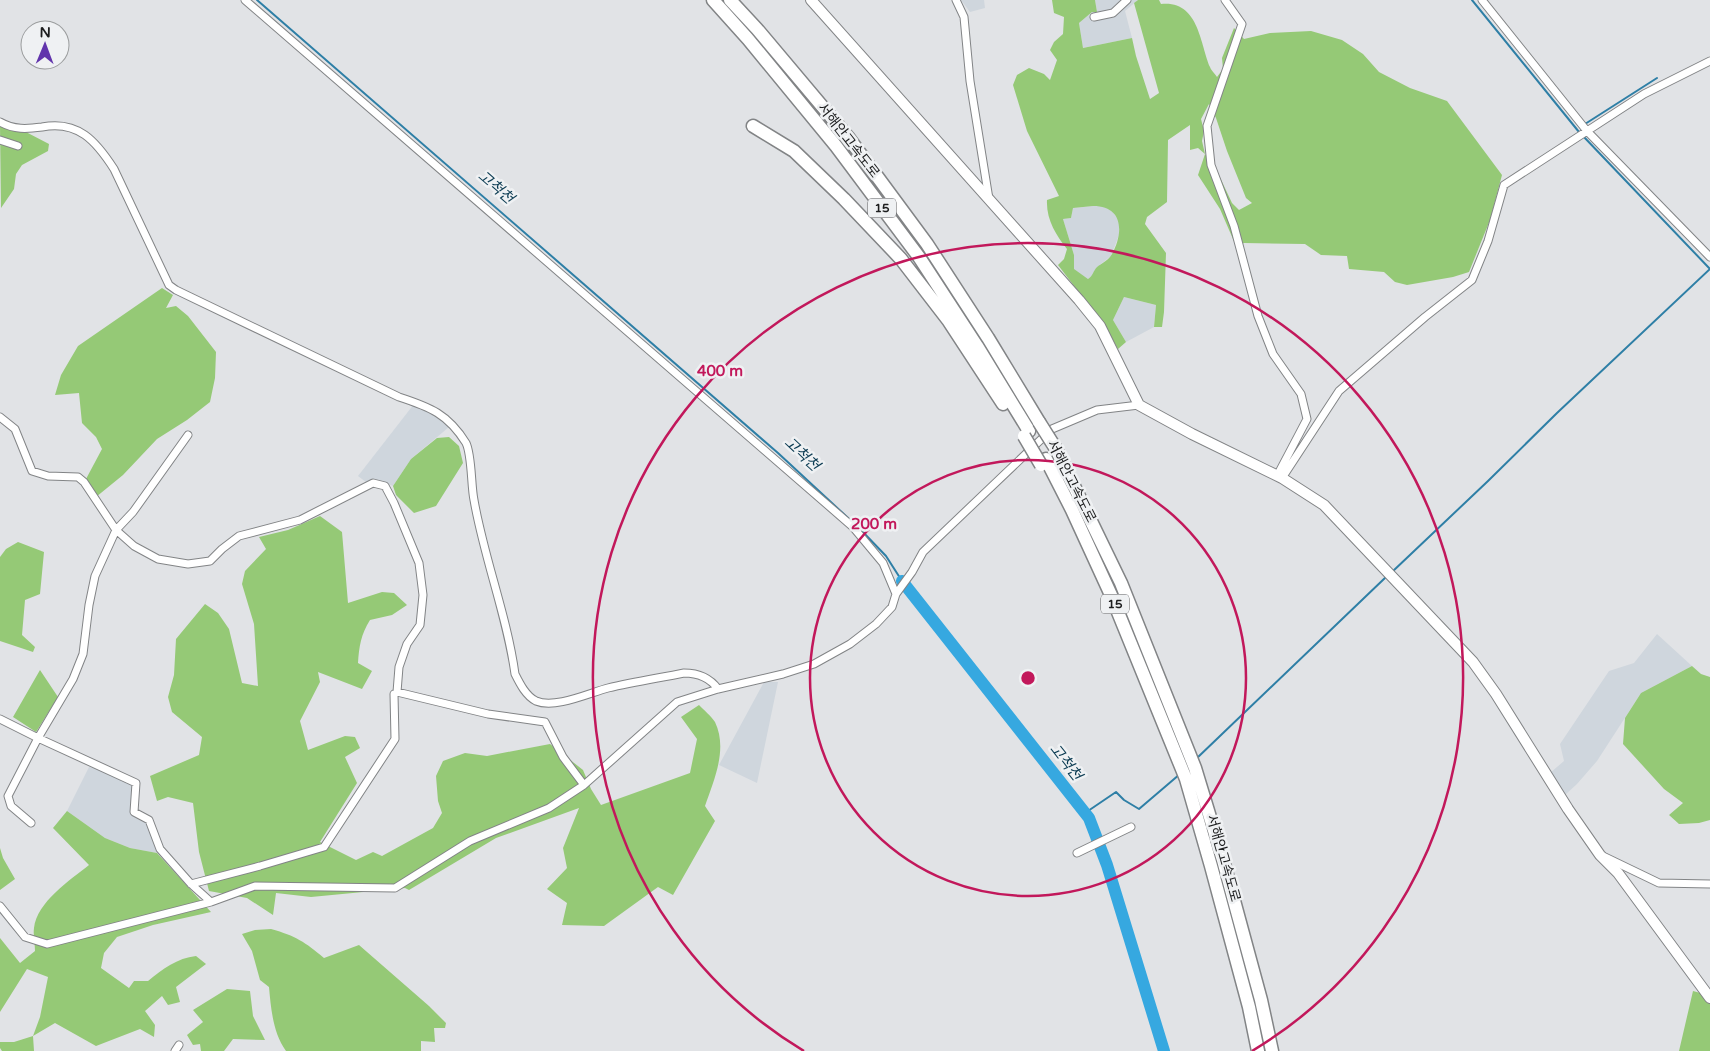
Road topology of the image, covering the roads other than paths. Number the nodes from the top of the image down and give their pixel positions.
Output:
1 (245, 0) edge
2 (713, 0) edge
3 (730, 0) edge
4 (811, 0) edge
5 (956, 0) edge
6 (1127, 0) edge
7 (1225, 0) edge
8 (1482, 0) edge
9 (1094, 16) dead end
10 (1710, 61) edge
11 (0, 122) edge
12 (753, 126) dead end
13 (1583, 131) junction
14 (0, 140) edge
15 (18, 146) dead end
16 (989, 199) junction
17 (1710, 257) edge
18 (1139, 405) junction
19 (0, 417) edge
20 (1031, 430) junction
21 (188, 435) dead end
22 (1280, 477) junction
23 (116, 530) junction
24 (898, 592) junction
25 (718, 689) junction
26 (394, 694) dead end
27 (0, 719) edge
28 (38, 738) junction
29 (584, 785) junction
30 (31, 823) dead end
31 (1130, 827) dead end
32 (1080, 851) dead end
33 (1600, 855) junction
34 (191, 884) junction
35 (1710, 884) edge
36 (211, 902) junction
37 (0, 906) edge
38 (1710, 998) edge
39 (1258, 1051) edge
40 (1272, 1051) edge

1 - 24 street
2 - 20 highway, 서해안고속도로 / 15
3 - 20 highway, 서해안고속도로 / 15
4 - 16 street
5 - 16 street
6 - 9 street
7 - 22 street
8 - 13 street
10 - 13 street
11 - 25 street
12 - 20 highway
13 - 17 street
13 - 22 street
14 - 15 street
16 - 18 street
18 - 22 street
18 - 24 street
19 - 23 street
20 - 39 highway, 서해안고속도로 / 15, bridge
20 - 40 highway, 서해안고속도로 / 15, bridge
21 - 23 street
22 - 33 street
23 - 28 street
23 - 29 street
24 - 25 street
25 - 29 street
26 - 34 street
27 - 28 street
28 - 30 street
28 - 34 street
29 - 36 street
31 - 32 street
33 - 35 street
33 - 38 street
34 - 36 street
36 - 37 street

